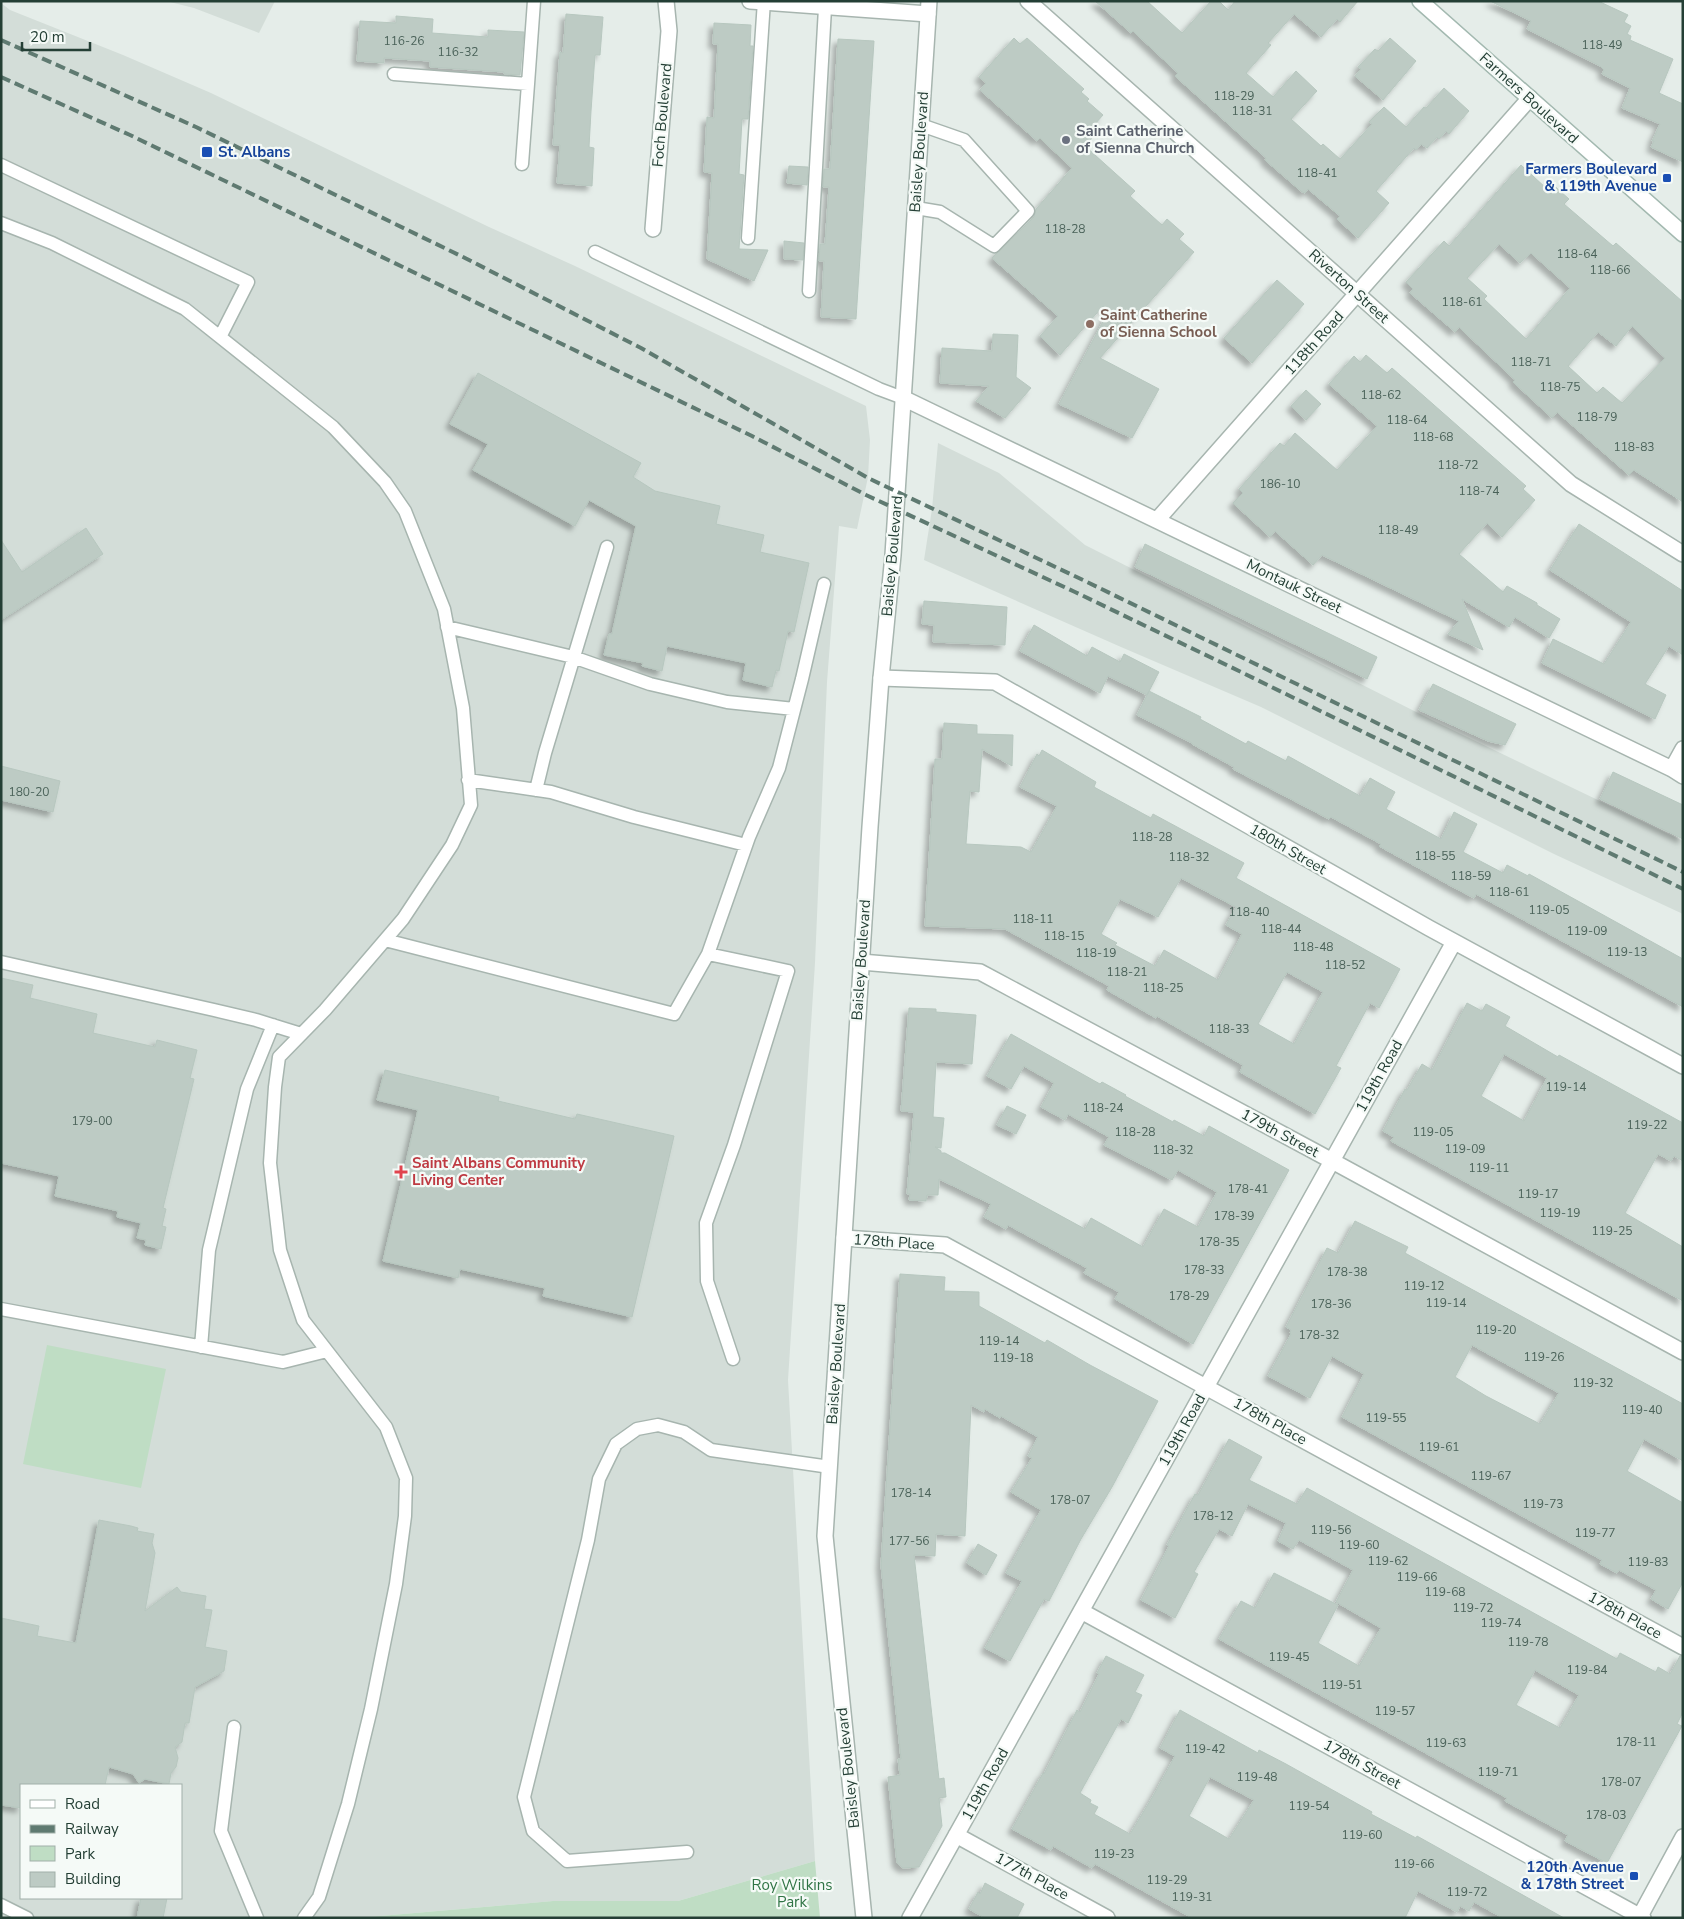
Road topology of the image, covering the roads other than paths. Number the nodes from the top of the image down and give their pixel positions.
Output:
1 (534, 1) edge
2 (666, 1) edge
3 (1028, 1) edge
4 (1420, 1) edge
5 (759, 2) edge
6 (825, 8) junction
7 (929, 8) edge
8 (394, 74) dead end
9 (528, 84) junction
10 (1530, 98) junction
11 (921, 125) junction
12 (522, 164) dead end
13 (1, 165) edge
14 (916, 208) junction
15 (1, 223) edge
16 (653, 229) dead end
17 (1683, 234) edge
18 (748, 238) dead end
19 (595, 252) dead end
20 (809, 291) dead end
21 (1358, 293) junction
22 (220, 337) junction
23 (903, 398) junction
24 (1157, 520) junction
25 (607, 547) dead end
26 (1683, 554) edge
27 (824, 584) dead end
28 (447, 627) junction
29 (574, 657) junction
30 (881, 678) junction
31 (794, 710) junction
32 (1683, 749) edge
33 (1677, 772) edge
34 (468, 780) junction
35 (536, 790) junction
36 (746, 845) junction
37 (385, 940) junction
38 (1454, 942) junction
39 (708, 954) junction
40 (1, 962) edge
41 (861, 962) junction
42 (272, 1025) junction
43 (301, 1034) junction
44 (1683, 1066) edge
45 (1332, 1161) junction
46 (844, 1238) junction
47 (1, 1309) edge
48 (201, 1347) junction
49 (327, 1351) junction
50 (1683, 1352) edge
51 (733, 1359) dead end
52 (1206, 1386) junction
53 (830, 1466) junction
54 (1081, 1610) junction
55 (1683, 1647) edge
56 (234, 1727) dead end
57 (956, 1835) junction
58 (1683, 1838) edge
59 (687, 1852) dead end
60 (1, 1905) edge
61 (1641, 1917) edge
62 (27, 1918) edge
63 (257, 1918) edge
64 (304, 1918) edge
65 (864, 1918) edge
66 (910, 1918) edge
67 (1107, 1918) edge

1 - 9 lane
2 - 16 street, Foch Boulevard
3 - 21 street, Riverton Street
4 - 10 street, Farmers Boulevard
5 - 6 street
5 - 18 lane
6 - 7 street
6 - 20 lane
7 - 11 street, Baisley Boulevard
8 - 9 lane
9 - 12 lane
10 - 17 street, Farmers Boulevard
10 - 21 street, 118th Road
11 - 14 street, Baisley Boulevard
11 - 14 lane
13 - 22 lane
14 - 23 street, Baisley Boulevard
15 - 22 lane
19 - 23 lane
21 - 24 street, 118th Road
21 - 26 street, Riverton Street
22 - 28 lane
23 - 24 street, Montauk Street
23 - 30 street, Baisley Boulevard
24 - 33 street, Montauk Street
25 - 29 lane
27 - 31 lane
28 - 29 lane
28 - 34 lane
29 - 31 lane
29 - 35 lane
30 - 38 street, 180th Street
30 - 41 street, Baisley Boulevard
31 - 36 lane
32 - 33 street
34 - 35 lane
34 - 37 lane
35 - 36 lane
36 - 39 lane
37 - 39 lane
37 - 43 lane
38 - 44 street, 180th Street
38 - 45 street, 119th Road
39 - 51 lane
40 - 42 lane
41 - 45 street, 179th Street
41 - 46 street, Baisley Boulevard
42 - 43 lane
42 - 48 lane
43 - 49 lane
45 - 50 street, 179th Street
45 - 52 street, 119th Road
46 - 52 street, 178th Place
46 - 53 street, Baisley Boulevard
47 - 48 lane
48 - 49 lane
49 - 64 lane
52 - 54 street, 119th Road
52 - 55 street, 178th Place
53 - 59 lane
53 - 65 street, Baisley Boulevard
54 - 57 street, 119th Road
54 - 61 street, 178th Street
56 - 63 lane
57 - 66 street, 119th Road
57 - 67 street, 177th Place
58 - 61 street
60 - 62 lane

